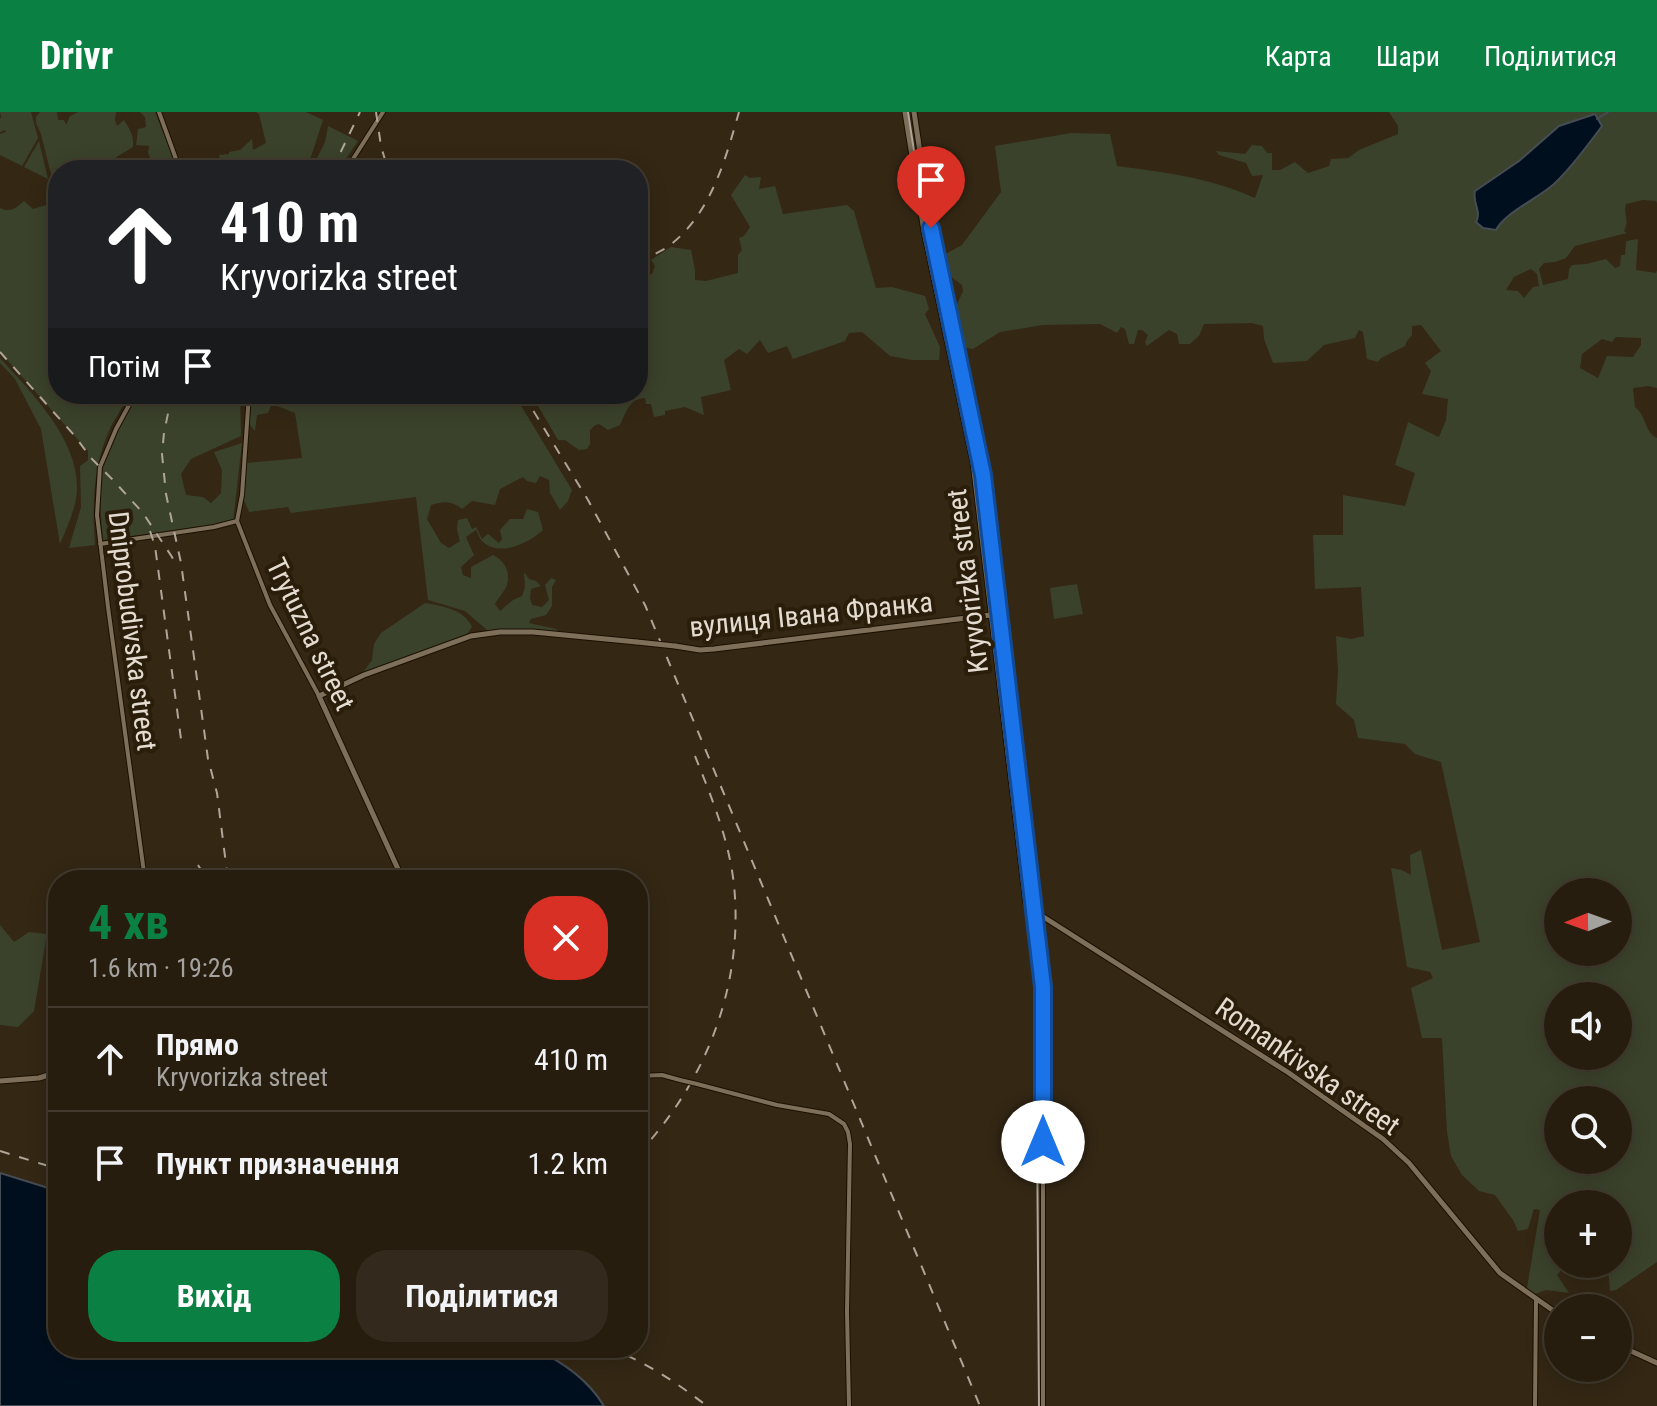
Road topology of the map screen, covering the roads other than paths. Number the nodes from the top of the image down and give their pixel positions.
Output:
1 (159, 112) edge
2 (383, 112) edge
3 (905, 112) edge
4 (914, 112) edge
5 (176, 160) edge
6 (352, 160) edge
7 (130, 404) edge
8 (248, 404) edge
9 (237, 521) junction
10 (100, 544) junction
11 (999, 614) junction
12 (991, 615) junction
13 (319, 696) junction
14 (144, 870) edge
15 (398, 870) edge
16 (1034, 908) junction
17 (1042, 916) joint
18 (48, 1075) edge
19 (648, 1076) edge
20 (0, 1081) edge
21 (1536, 1299) junction
22 (1544, 1304) edge
23 (1632, 1351) edge
24 (1657, 1363) edge
25 (849, 1406) edge
26 (1043, 1406) edge
27 (1535, 1406) edge

1 - 5 street
2 - 6 street
3 - 12 main road, Kryvorizka street
4 - 11 main road, Kryvorizka street
7 - 10 street, Dniprobudivska street
8 - 9 street, Trytuzna street
9 - 10 street
9 - 13 street, Trytuzna street
10 - 14 street, Dniprobudivska street
11 - 12 main road, вулиця Івана Франка
11 - 16 main road, Kryvorizka street
12 - 13 main road, вулиця Івана Франка, bridge
12 - 16 main road, Kryvorizka street
13 - 15 main road, Trytuzna street
16 - 17 main road, Kryvorizka street
16 - 26 street
17 - 21 main road, Romankivska street
18 - 20 main road
19 - 25 street, bridge
21 - 22 main road, Romankivska street
21 - 27 street
23 - 24 main road

